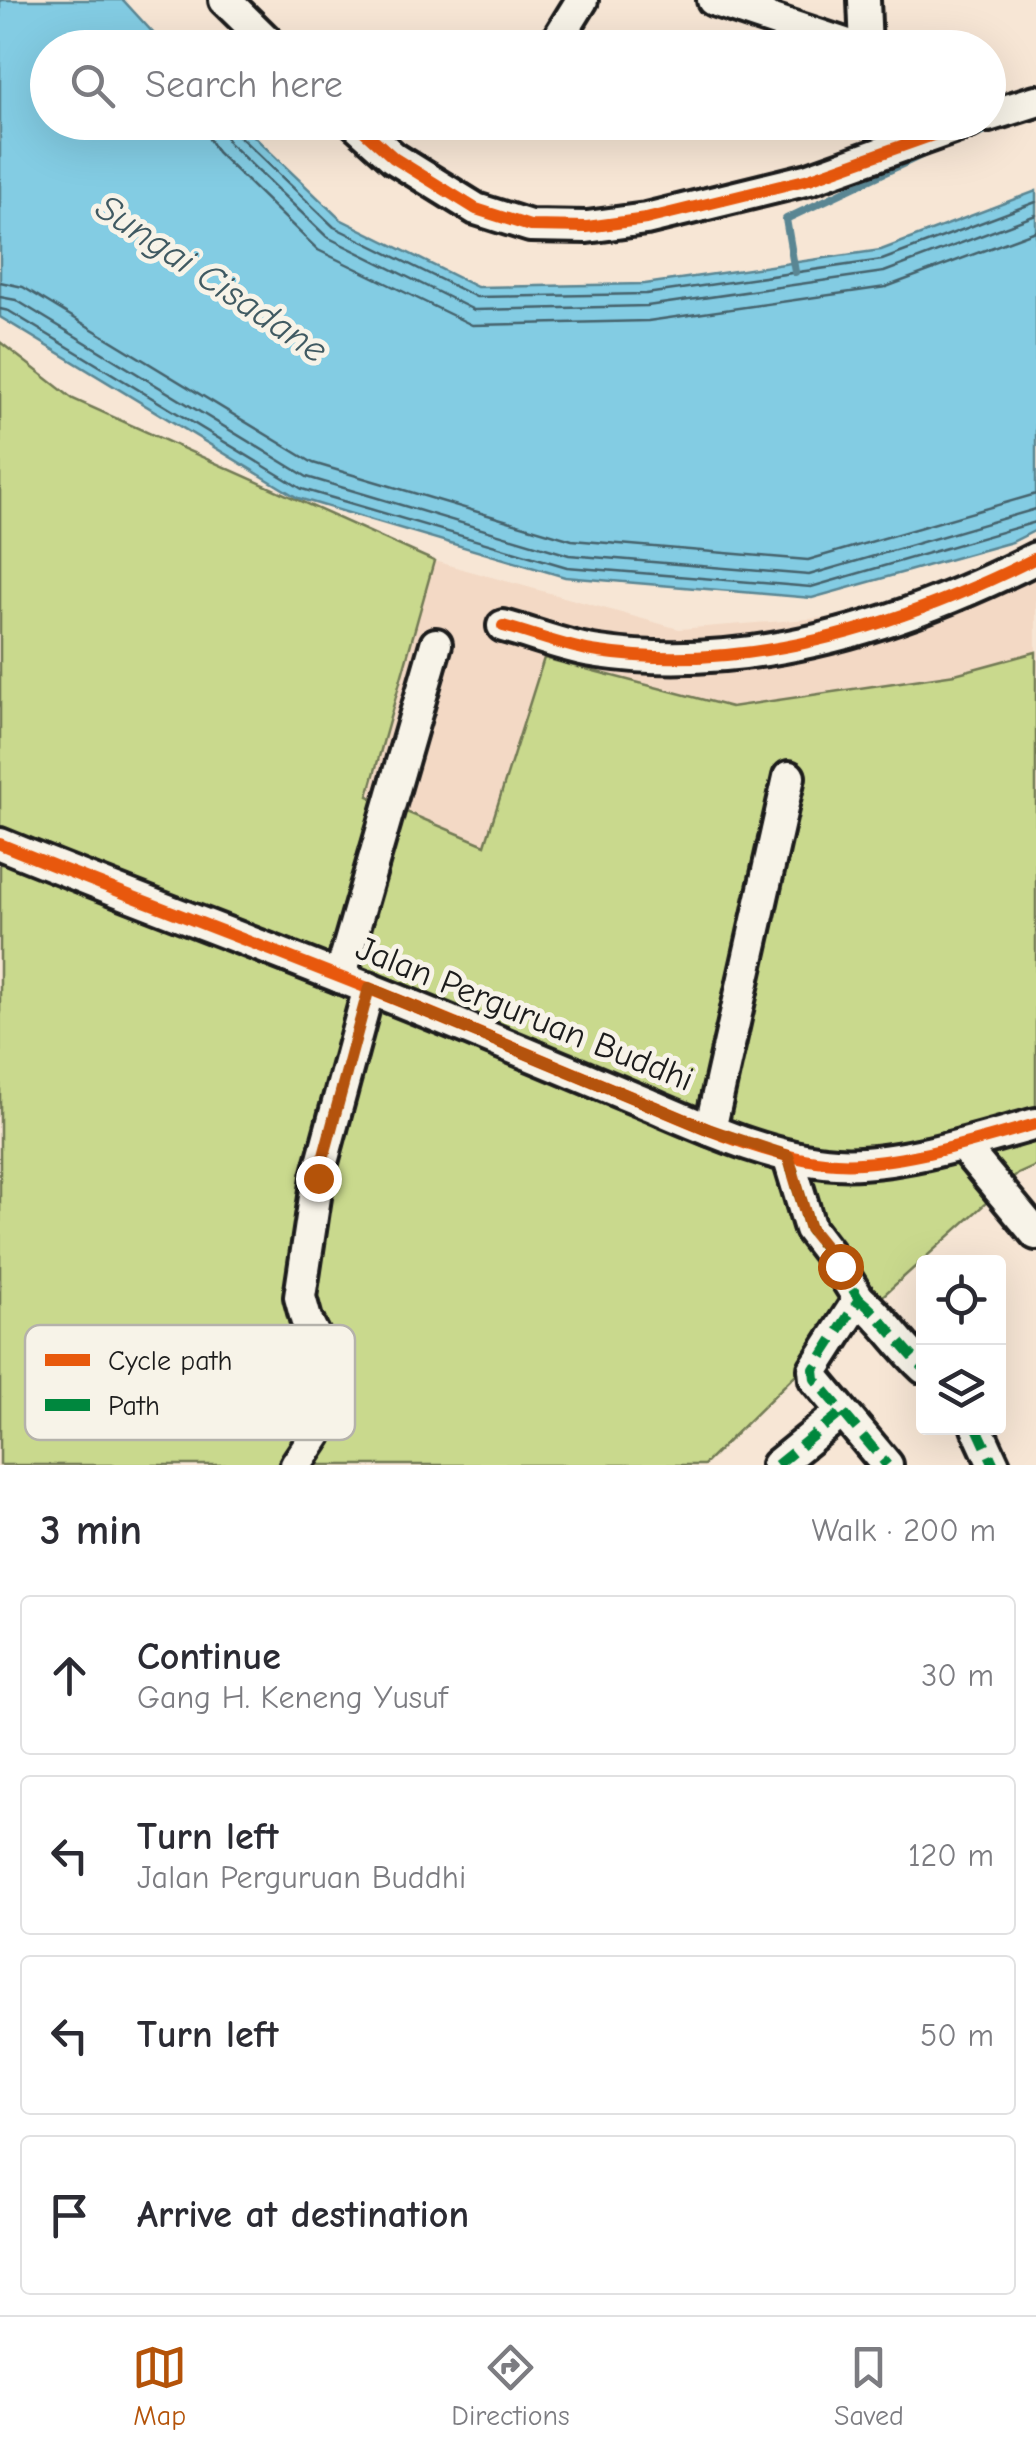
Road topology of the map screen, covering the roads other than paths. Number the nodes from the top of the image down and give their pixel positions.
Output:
1 (225, 0) edge
2 (582, 0) edge
3 (713, 0) edge
4 (864, 0) edge
5 (761, 9) edge
6 (256, 30) edge
7 (563, 30) edge
8 (813, 30) edge
9 (865, 30) edge
10 (1036, 101) edge
11 (1006, 110) edge
12 (374, 140) edge
13 (919, 140) edge
14 (1036, 558) edge
15 (502, 626) dead end
16 (436, 644) dead end
17 (788, 777) dead end
18 (0, 844) edge
19 (340, 976) junction
20 (369, 988) junction
21 (1036, 1124) edge
22 (710, 1130) junction
23 (962, 1145) junction
24 (788, 1156) junction
25 (1036, 1234) edge
26 (859, 1298) junction
27 (309, 1325) edge
28 (916, 1360) edge
29 (842, 1412) junction
30 (980, 1435) edge
31 (311, 1440) edge
32 (296, 1465) edge
33 (777, 1465) edge
34 (887, 1465) edge
35 (994, 1465) edge

1 - 6 street
2 - 7 street
3 - 5 street
4 - 9 street
5 - 8 street
10 - 11 street
12 - 13 street
14 - 15 street
16 - 19 street
17 - 22 street
18 - 19 street, Jalan Perguruan Buddhi
19 - 20 street, Jalan Perguruan Buddhi
20 - 22 street, Jalan Perguruan Buddhi
20 - 27 street
21 - 23 street, Jalan Perguruan Buddhi
22 - 24 street, Jalan Perguruan Buddhi
23 - 24 street, Jalan Perguruan Buddhi
23 - 25 street
24 - 26 street
26 - 28 street
26 - 29 street
29 - 33 street
29 - 34 street
30 - 35 street
31 - 32 street

